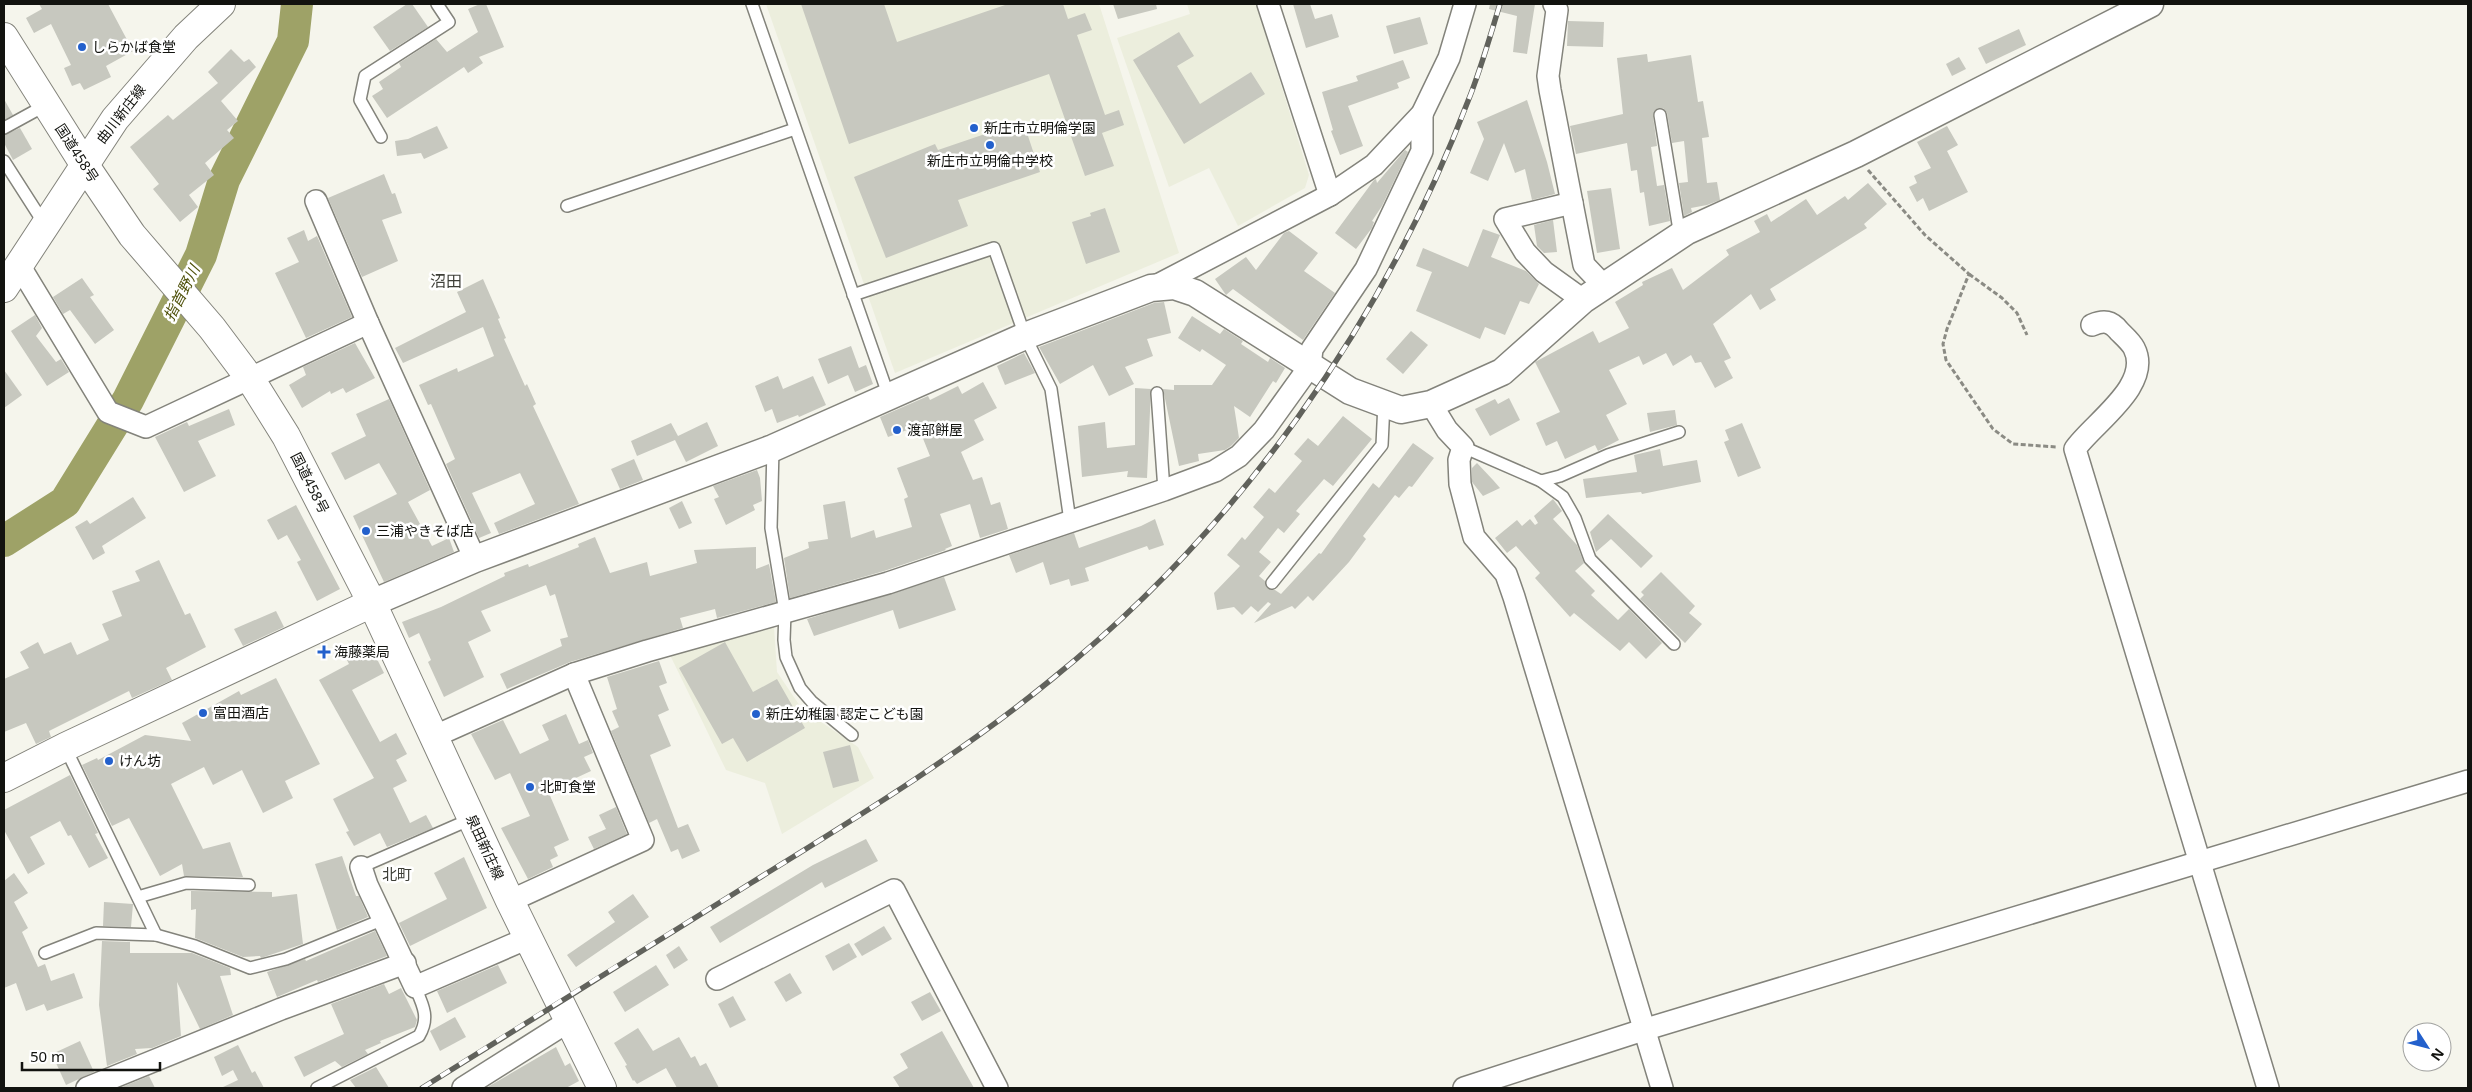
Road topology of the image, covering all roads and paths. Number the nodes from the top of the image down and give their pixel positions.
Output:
1 (221, 4) edge
2 (437, 4) edge
3 (752, 4) edge
4 (1268, 4) edge
5 (1465, 4) edge
6 (1554, 4) edge
7 (2150, 4) edge
8 (4, 37) edge
9 (46, 105) junction
10 (1422, 114) junction
11 (1660, 115) dead end
12 (4, 128) edge
13 (794, 129) junction
14 (381, 136) dead end
15 (1856, 154) junction
16 (4, 161) edge
17 (84, 164) junction
18 (1330, 195) junction
19 (316, 201) dead end
20 (1572, 203) junction
21 (567, 206) dead end
22 (45, 225) junction
23 (1680, 236) junction
24 (19, 265) junction
25 (1969, 274) junction
26 (4, 288) edge
27 (1152, 288) junction
28 (1593, 293) junction
29 (853, 295) junction
30 (368, 323) junction
31 (2092, 325) dead end
32 (2027, 335) dead end
33 (1025, 336) junction
34 (1310, 366) junction
35 (251, 380) junction
36 (1157, 393) dead end
37 (889, 397) junction
38 (1384, 403) junction
39 (1431, 404) junction
40 (1679, 432) dead end
41 (1463, 447) junction
42 (773, 448) junction
43 (2075, 448) junction
44 (1541, 481) junction
45 (1164, 490) junction
46 (1070, 521) junction
47 (475, 559) junction
48 (1272, 583) dead end
49 (372, 603) junction
50 (785, 612) junction
51 (1674, 644) dead end
52 (574, 674) junction
53 (852, 735) dead end
54 (433, 737) junction
55 (65, 747) junction
56 (4, 778) edge
57 (2468, 781) edge
58 (471, 818) junction
59 (2201, 863) junction
60 (361, 867) joint
61 (249, 885) dead end
62 (138, 897) junction
63 (510, 902) junction
64 (384, 920) junction
65 (156, 935) junction
66 (528, 938) junction
67 (45, 952) dead end
68 (405, 963) junction
69 (717, 979) dead end
70 (415, 987) junction
71 (568, 1021) junction
72 (1643, 1030) junction
73 (86, 1088) edge
74 (317, 1088) edge
75 (463, 1088) edge
76 (602, 1088) edge
77 (997, 1088) edge
78 (1464, 1088) edge
79 (1662, 1088) edge
80 (2268, 1088) edge

1 - 17 main road, 曲川新庄線
2 - 14 lane
3 - 13 lane
4 - 18 street
5 - 10 street
6 - 20 street
7 - 15 street
8 - 9 main road, 国道458号
9 - 12 lane
9 - 17 main road, 国道458号
10 - 18 street
10 - 34 street
11 - 23 lane
13 - 21 lane
13 - 29 lane
15 - 23 street
15 - 25 path
16 - 22 lane
17 - 22 main road, 曲川新庄線
17 - 35 main road, 国道458号
18 - 27 street
19 - 30 street
20 - 28 street
20 - 28 street
22 - 24 main road, 曲川新庄線
23 - 28 street
24 - 26 main road, 曲川新庄線
24 - 35 street
25 - 32 path
25 - 43 path
27 - 33 street
27 - 34 street
28 - 39 street
29 - 33 lane
29 - 37 lane
30 - 35 street
30 - 47 street
31 - 43 street
33 - 37 street
33 - 46 lane
34 - 38 street
34 - 45 street
35 - 49 main road, 国道458号
36 - 45 lane
37 - 42 street
38 - 39 street
38 - 48 lane
39 - 41 street
40 - 44 lane
41 - 44 lane
41 - 72 street
42 - 47 street
42 - 50 lane
43 - 59 street
44 - 51 lane
45 - 46 street
46 - 50 street
47 - 49 street
49 - 54 main road, 泉田新庄線
49 - 55 main road
50 - 52 street
50 - 53 lane
52 - 54 street
52 - 63 street
54 - 58 main road, 泉田新庄線
55 - 56 main road
55 - 62 lane
57 - 59 street
58 - 60 lane
58 - 63 main road, 泉田新庄線
59 - 72 street
59 - 80 street
60 - 64 street
61 - 62 lane
62 - 65 lane
63 - 66 main road, 泉田新庄線
64 - 65 lane
64 - 68 street
65 - 67 lane
66 - 70 street
66 - 71 main road, 泉田新庄線
68 - 70 street
68 - 73 street
69 - 77 street
70 - 74 lane
71 - 75 street
71 - 76 main road, 泉田新庄線
72 - 78 street
72 - 79 street

